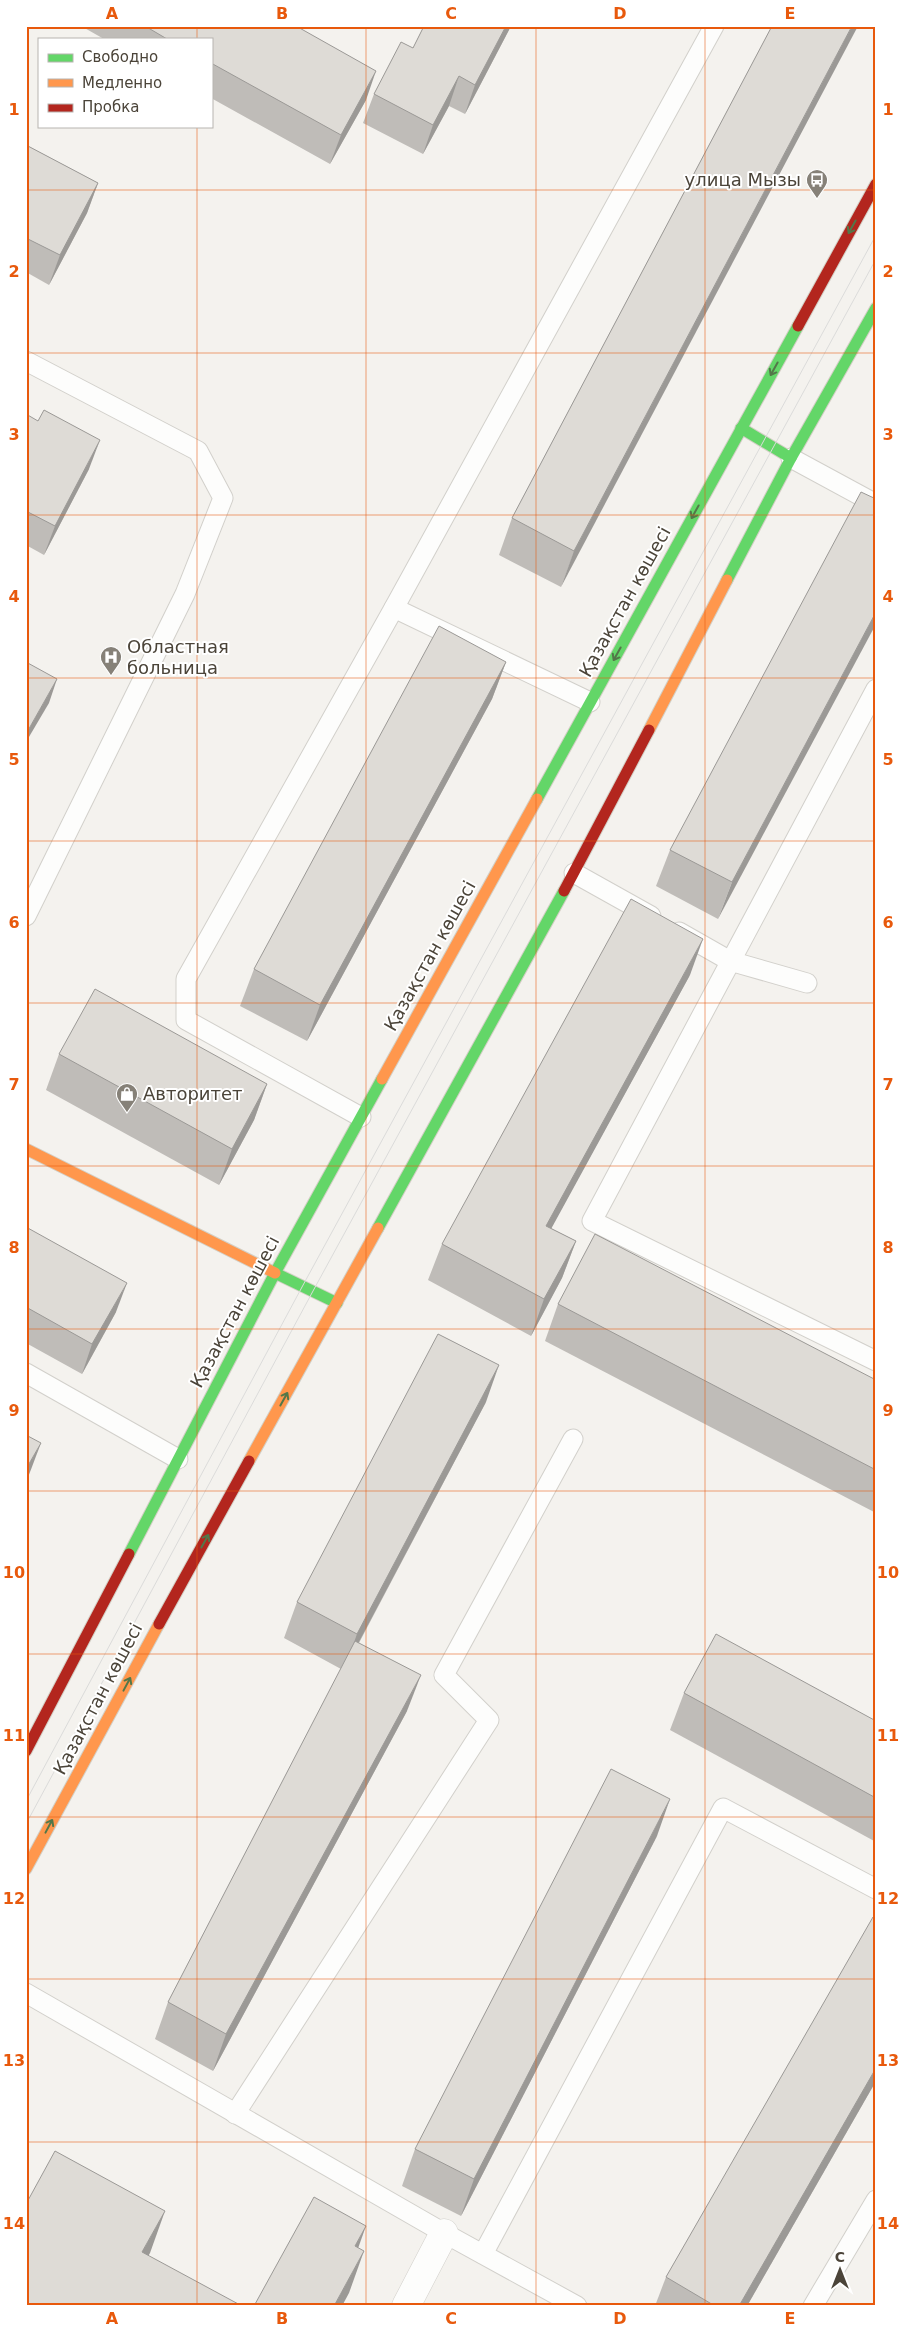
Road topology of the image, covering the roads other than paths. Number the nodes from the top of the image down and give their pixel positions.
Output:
1 (714, 26) edge
2 (876, 184) edge
3 (876, 308) edge
4 (26, 361) edge
5 (741, 428) junction
6 (791, 458) junction
7 (876, 504) edge
8 (394, 608) junction
9 (876, 689) edge
10 (590, 702) junction
11 (574, 873) junction
12 (26, 916) edge
13 (730, 961) junction
14 (807, 983) dead end
15 (361, 1116) junction
16 (26, 1149) edge
17 (275, 1273) junction
18 (337, 1303) junction
19 (876, 1361) edge
20 (26, 1373) edge
21 (573, 1439) dead end
22 (178, 1459) junction
23 (26, 1751) edge
24 (26, 1869) edge
25 (876, 1889) edge
26 (26, 1993) edge
27 (236, 2114) junction
28 (876, 2200) edge
29 (444, 2233) junction
30 (483, 2254) junction
31 (406, 2306) edge
32 (577, 2306) edge
33 (813, 2306) edge

1 - 8 lane
2 -> 5 main road, Қазақстан көшесі
3 - 6 main road, Қазақстан көшесі
4 - 12 lane
5 - 6 main road
5 -> 10 main road, Қазақстан көшесі
6 - 7 lane
6 - 11 main road, Қазақстан көшесі
8 - 10 lane
8 - 15 lane
9 - 13 lane
10 - 15 main road, Қазақстан көшесі
11 - 13 lane
11 - 18 main road, Қазақстан көшесі
13 - 14 lane
13 - 19 lane
15 - 17 main road, Қазақстан көшесі
16 - 17 main road
17 - 18 main road
17 - 22 main road, Қазақстан көшесі
24 -> 18 main road, Қазақстан көшесі
20 - 22 lane
21 - 27 lane
22 - 23 main road, Қазақстан көшесі
25 - 30 lane
26 - 27 lane
27 - 29 lane
28 - 33 lane
29 - 30 lane
29 - 31 street
30 - 32 lane

